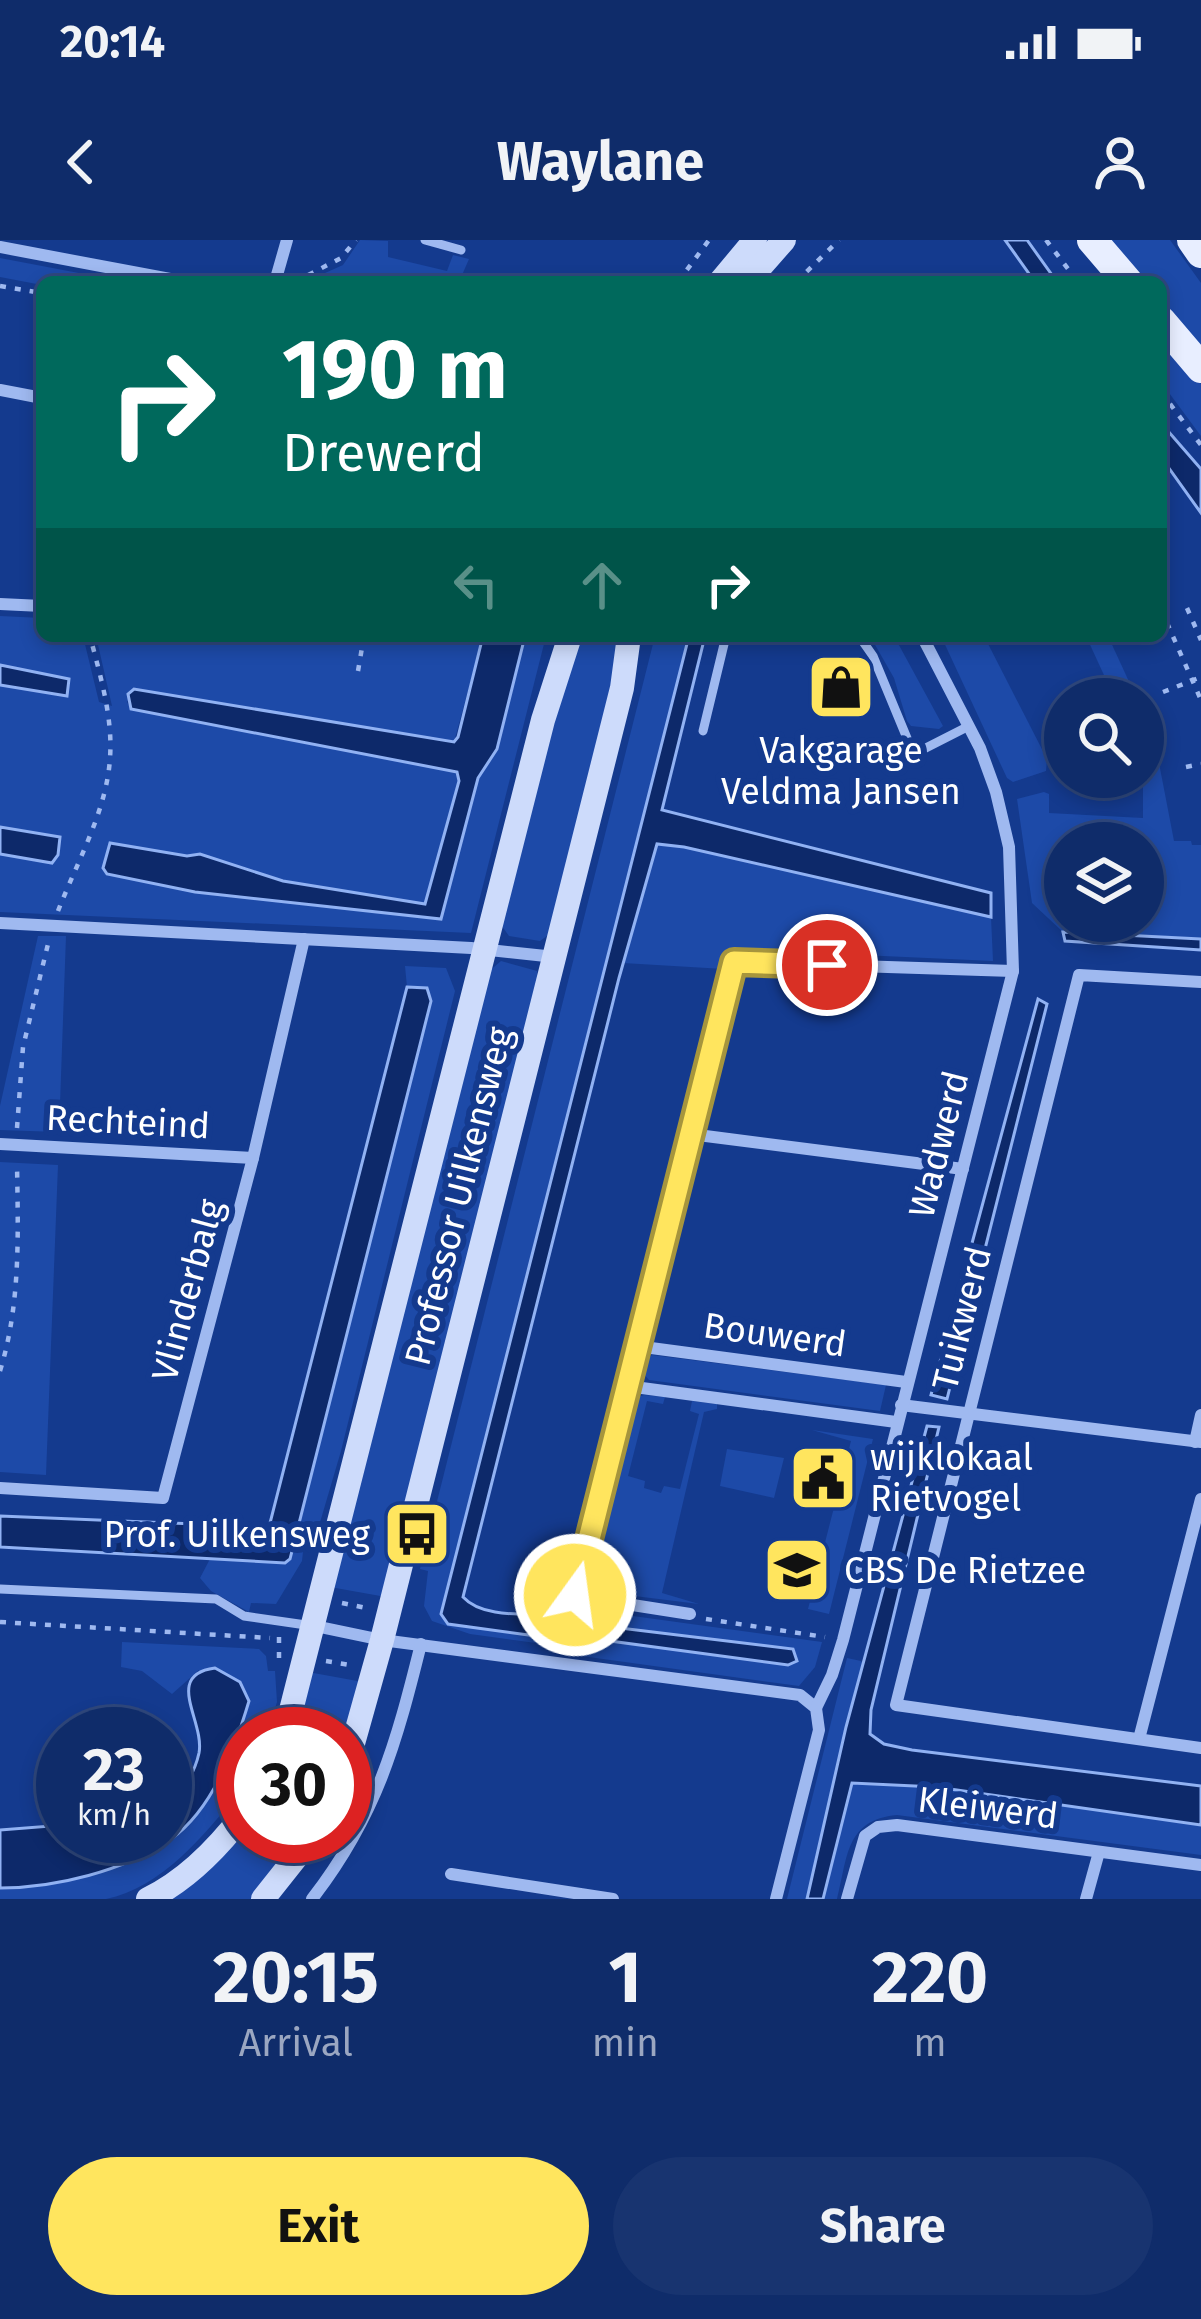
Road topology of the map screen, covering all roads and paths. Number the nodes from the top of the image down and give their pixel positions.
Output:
1 (287, 240) edge
2 (356, 240) edge
3 (425, 240) edge
4 (709, 240) edge
5 (755, 240) edge
6 (784, 240) edge
7 (839, 240) edge
8 (1046, 240) edge
9 (1092, 240) edge
10 (1192, 240) edge
11 (0, 247) edge
12 (461, 250) dead end
13 (1201, 253) edge
14 (154, 276) edge
15 (277, 276) edge
16 (306, 276) edge
17 (682, 276) edge
18 (725, 276) edge
19 (752, 276) edge
20 (802, 276) edge
21 (1073, 276) edge
22 (1122, 276) edge
23 (0, 286) edge
24 (36, 292) edge
25 (1167, 328) edge
26 (1201, 368) edge
27 (0, 390) edge
28 (36, 397) edge
29 (1167, 400) edge
30 (1201, 445) edge
31 (0, 604) edge
32 (36, 606) edge
33 (1187, 608) dead end
34 (1201, 612) edge
35 (1189, 619) junction
36 (1167, 622) dead end
37 (1201, 640) edge
38 (91, 642) edge
39 (363, 642) edge
40 (568, 642) edge
41 (627, 642) edge
42 (725, 642) edge
43 (863, 642) edge
44 (925, 642) edge
45 (358, 671) dead end
46 (1197, 678) edge
47 (1164, 692) edge
48 (1201, 700) edge
49 (969, 726) junction
50 (703, 731) dead end
51 (1201, 764) edge
52 (1186, 767) dead end
53 (0, 922) edge
54 (53, 925) junction
55 (304, 939) junction
56 (484, 950) junction
57 (555, 957) junction
58 (1013, 971) junction
59 (1201, 982) edge
60 (690, 1134) junction
61 (0, 1144) edge
62 (17, 1145) junction
63 (253, 1158) junction
64 (963, 1168) junction
65 (637, 1346) junction
66 (0, 1371) edge
67 (907, 1382) junction
68 (627, 1386) junction
69 (901, 1406) junction
70 (968, 1414) junction
71 (1201, 1415) edge
72 (896, 1422) junction
73 (1198, 1442) edge
74 (0, 1488) edge
75 (1201, 1498) edge
76 (0, 1589) edge
77 (575, 1595) junction
78 (321, 1600) junction
79 (389, 1612) junction
80 (690, 1614) joint
81 (0, 1622) edge
82 (315, 1626) junction
83 (278, 1638) dead end
84 (382, 1640) junction
85 (843, 1640) junction
86 (421, 1644) junction
87 (279, 1653) dead end
88 (306, 1658) junction
89 (560, 1663) junction
90 (374, 1670) junction
91 (292, 1707) edge
92 (363, 1707) edge
93 (816, 1708) junction
94 (1139, 1739) junction
95 (1201, 1748) edge
96 (216, 1851) edge
97 (1099, 1852) junction
98 (292, 1863) edge
99 (1201, 1865) edge
100 (452, 1874) dead end
101 (526, 1892) edge
102 (148, 1899) edge
103 (263, 1899) edge
104 (312, 1899) edge
105 (613, 1899) edge
106 (776, 1899) edge
107 (848, 1899) edge
108 (1086, 1899) edge

1 - 15 street
2 - 16 path
3 - 12 lane
4 - 17 path
5 - 18 street
6 - 19 street
7 - 20 path
8 - 21 path
9 - 22 main road
10 - 13 main road
11 - 14 street
23 - 24 path
25 - 26 main road
27 - 28 street
29 - 30 path
31 - 32 street
33 - 35 path
34 - 35 path
35 - 37 path
36 - 46 path
38 - 54 path
39 - 45 path
40 - 56 street, Professor Uilkensweg
41 - 57 street, Professor Uilkensweg
42 - 50 lane
43 - 49 lane
44 - 49 street, Wadwerd
46 - 47 path
46 - 48 path
49 - 58 street, Wadwerd
51 - 52 path
53 - 54 street
54 - 55 street
54 - 62 path
55 - 56 street
55 - 63 street, Vlinderbalg
56 - 57 street
56 - 78 street, Professor Uilkensweg
57 - 79 street, Professor Uilkensweg
58 - 60 street
58 - 64 street, Wadwerd
59 - 70 street, Tuikwerd
60 - 64 street
60 - 65 street
61 - 62 street, Rechteind
62 - 63 street, Rechteind
62 - 66 path
63 - 74 street, Vlinderbalg
64 - 67 street, Wadwerd
65 - 67 street, Bouwerd
65 - 68 street
67 - 69 street, Wadwerd
68 - 72 street, Bouwerd
68 - 77 street
69 - 70 street
69 - 72 street, Wadwerd
70 - 73 street
70 - 94 street, Tuikwerd
71 - 73 street
72 - 85 street, Wadwerd
75 - 94 street
76 - 82 lane
77 - 80 street
77 - 89 path
78 - 79 path
78 - 82 street, Professor Uilkensweg
79 - 84 street, Professor Uilkensweg
80 - 85 path
81 - 83 path
82 - 84 street
82 - 88 street, Professor Uilkensweg
84 - 86 street
84 - 90 street, Professor Uilkensweg
85 - 93 street, Wadwerd
86 - 89 street
86 - 104 street
87 - 88 path
88 - 90 path
88 - 91 street, Professor Uilkensweg
89 - 93 street
90 - 92 street, Professor Uilkensweg
93 - 106 street, Wadwerd
94 - 95 street, Tuikwerd
96 - 102 street
97 - 99 street, Kleiwerd
97 - 107 street, Kleiwerd
97 - 108 street, Kleiwerd
98 - 103 street
100 - 101 street
101 - 105 street

